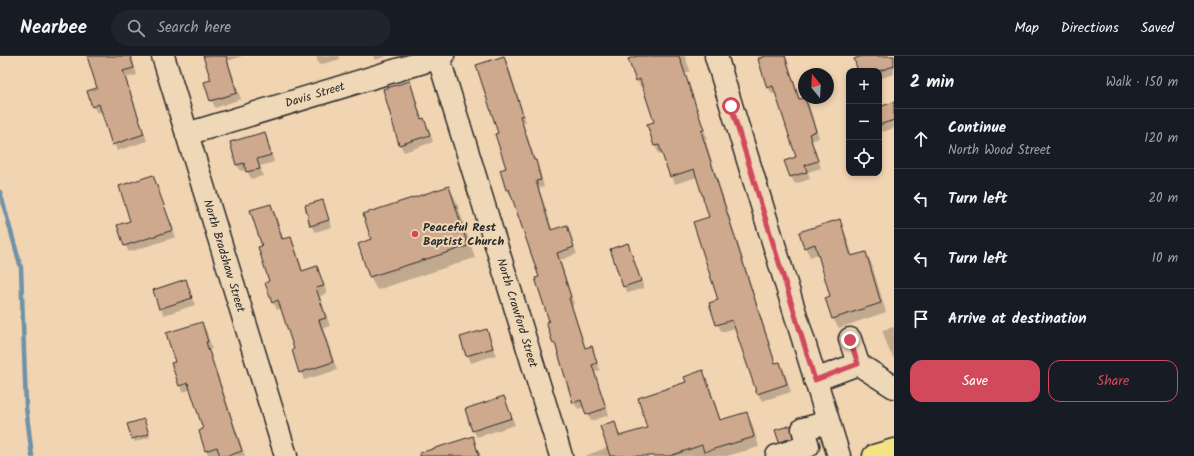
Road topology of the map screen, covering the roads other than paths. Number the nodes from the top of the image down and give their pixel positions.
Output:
1 (162, 56) edge
2 (440, 56) edge
3 (716, 56) edge
4 (186, 134) junction
5 (850, 340) dead end
6 (858, 364) junction
7 (815, 380) junction
8 (894, 387) edge
9 (828, 422) junction
10 (894, 450) edge
11 (799, 453) edge
12 (286, 456) edge
13 (561, 456) edge
14 (777, 456) edge
15 (839, 456) edge
16 (874, 456) edge

1 - 4 street, North Bradshaw Street
2 - 4 street, Davis Street
2 - 13 street, North Crawford Street
3 - 7 street
4 - 12 street, North Bradshaw Street
5 - 6 street
6 - 7 street
6 - 8 street
7 - 9 street
9 - 11 street
9 - 15 street
10 - 16 main road
11 - 14 street

